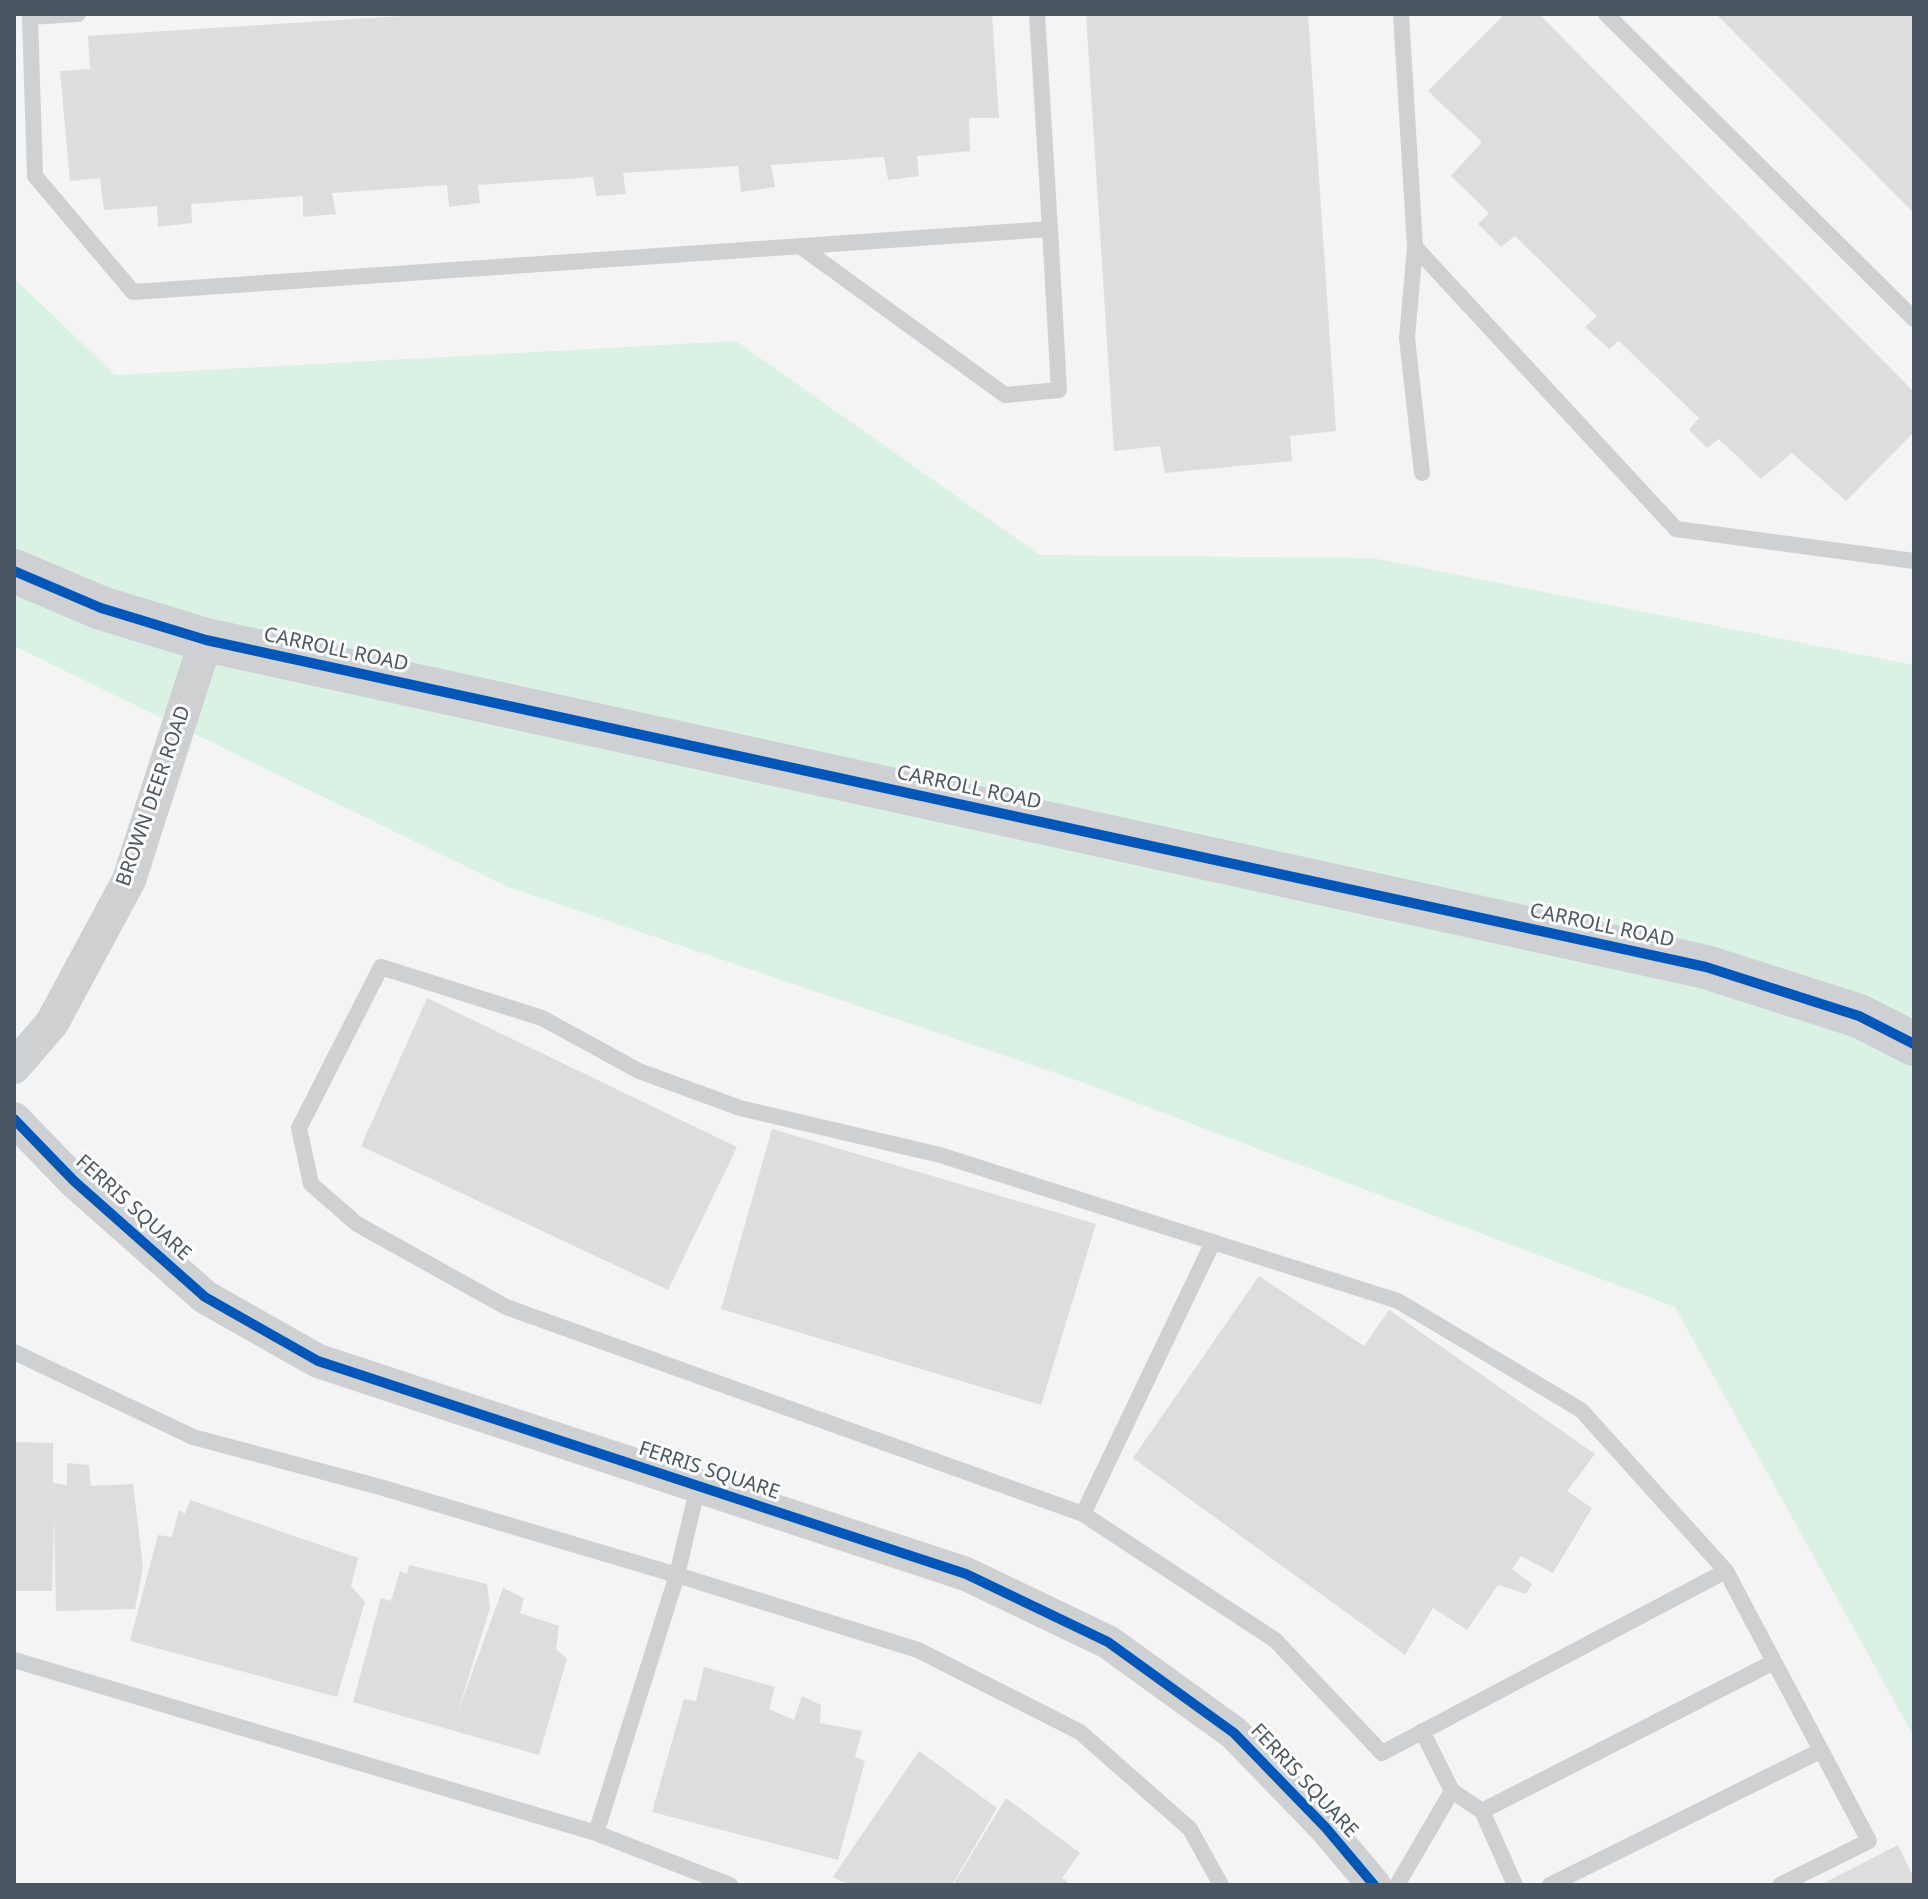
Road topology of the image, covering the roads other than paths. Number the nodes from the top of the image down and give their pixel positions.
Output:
1 (78, 14) edge
2 (1037, 14) edge
3 (1401, 14) edge
4 (1606, 14) edge
5 (1050, 229) junction
6 (800, 246) junction
7 (1415, 247) junction
8 (1914, 319) edge
9 (1422, 473) dead end
10 (1914, 561) edge
11 (14, 571) edge
12 (206, 640) junction
13 (1914, 1044) edge
14 (14, 1067) edge
15 (14, 1119) edge
16 (1213, 1242) junction
17 (14, 1352) edge
18 (698, 1486) junction
19 (1083, 1514) junction
20 (1726, 1571) junction
21 (677, 1575) junction
22 (14, 1660) edge
23 (1774, 1662) junction
24 (1422, 1731) junction
25 (1820, 1751) junction
26 (1452, 1791) junction
27 (1482, 1811) junction
28 (596, 1833) junction
29 (730, 1885) edge
30 (1221, 1885) edge
31 (1374, 1885) edge
32 (1397, 1885) edge
33 (1515, 1885) edge
34 (1550, 1885) edge
35 (1780, 1885) edge

1 - 6 lane
2 - 5 lane
3 - 7 lane
4 - 8 lane
5 - 6 lane
5 - 6 lane
7 - 9 lane
7 - 10 lane
11 - 12 main road, CARROLL ROAD
12 - 13 main road, CARROLL ROAD
12 - 14 street, BROWN DEER ROAD
15 - 18 street, FERRIS SQUARE
16 - 19 lane
16 - 19 lane
16 - 20 lane
17 - 21 lane
18 - 21 lane
18 - 31 street, FERRIS SQUARE
19 - 24 lane
20 - 23 lane
20 - 24 lane
21 - 28 lane
21 - 30 lane
22 - 28 lane
23 - 25 lane
23 - 27 lane
24 - 26 lane
25 - 34 lane
25 - 35 lane
26 - 27 lane
26 - 32 lane
27 - 33 lane
28 - 29 lane

